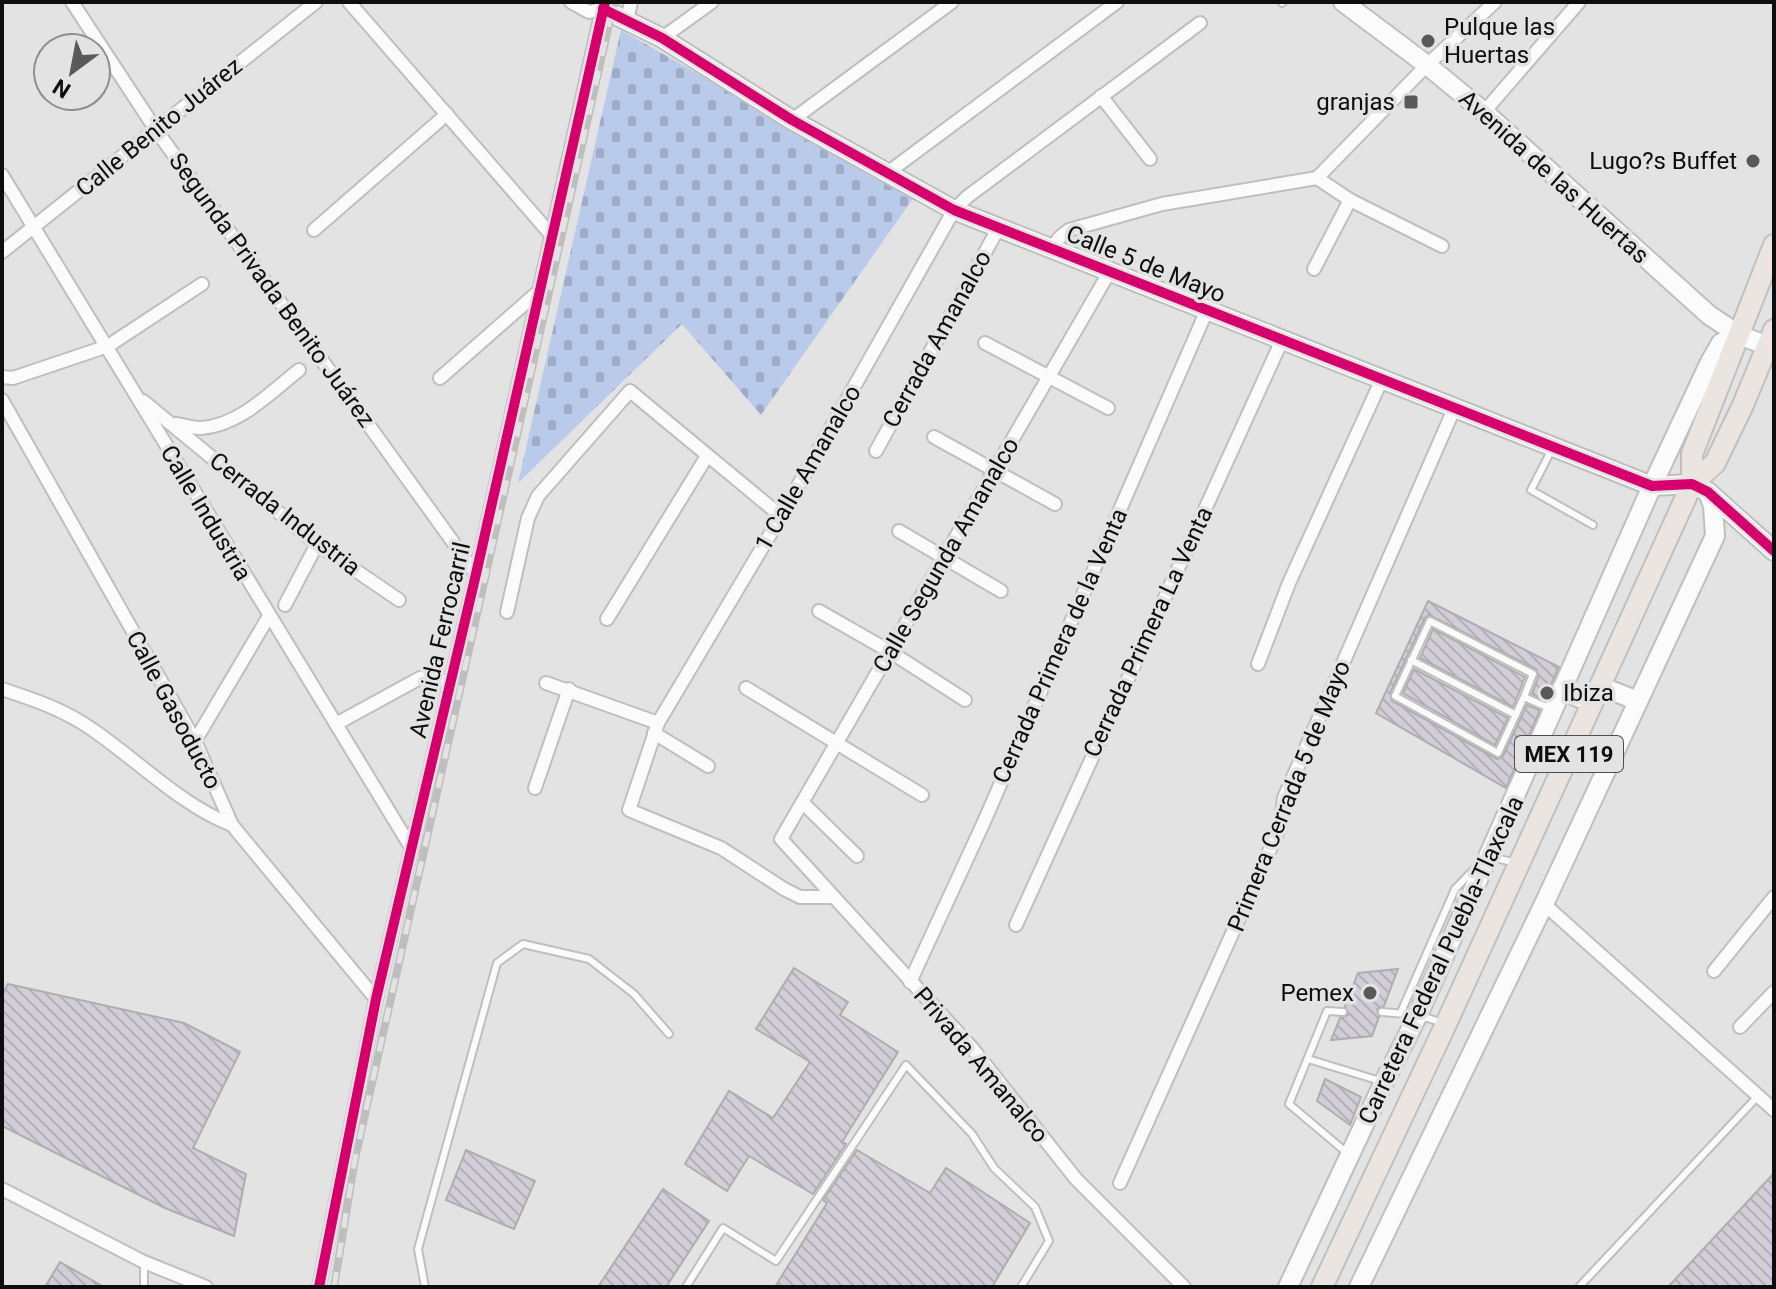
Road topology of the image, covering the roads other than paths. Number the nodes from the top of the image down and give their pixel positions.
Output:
1 (72, 2) edge
2 (316, 2) edge
3 (349, 2) edge
4 (571, 2) edge
5 (712, 2) edge
6 (952, 2) edge
7 (1117, 2) edge
8 (1343, 2) edge
9 (1495, 2) edge
10 (1579, 2) edge
11 (603, 4) edge
12 (629, 11) edge
13 (1200, 23) dead end
14 (662, 38) junction
15 (1427, 65) junction
16 (1101, 96) junction
17 (1484, 112) junction
18 (447, 114) junction
19 (792, 120) junction
20 (156, 130) junction
21 (1150, 159) dead end
22 (886, 174) junction
23 (2, 175) edge
24 (1317, 178) junction
25 (1350, 200) junction
26 (954, 210) junction
27 (999, 227) junction
28 (34, 228) junction
29 (314, 230) dead end
30 (553, 237) junction
31 (1774, 245) edge
32 (1442, 246) dead end
33 (1052, 249) junction
34 (2, 252) edge
35 (1314, 269) dead end
36 (1110, 271) junction
37 (202, 284) dead end
38 (538, 292) junction
39 (1207, 310) junction
40 (1739, 335) junction
41 (1771, 338) edge
42 (1282, 340) junction
43 (985, 343) dead end
44 (108, 346) junction
45 (299, 370) dead end
46 (2, 377) edge
47 (1049, 377) junction
48 (440, 378) dead end
49 (1382, 379) junction
50 (136, 396) junction
51 (2, 400) edge
52 (1108, 408) dead end
53 (1454, 409) junction
54 (173, 423) junction
55 (934, 437) dead end
56 (1554, 446) junction
57 (876, 451) dead end
58 (707, 456) junction
59 (996, 471) junction
60 (1652, 486) junction
61 (1700, 488) junction
62 (1055, 504) dead end
63 (781, 516) junction
64 (1593, 525) dead end
65 (899, 531) dead end
66 (317, 544) junction
67 (1774, 551) edge
68 (945, 559) junction
69 (476, 574) junction
70 (1001, 591) dead end
71 (399, 600) dead end
72 (285, 605) dead end
73 (819, 611) dead end
74 (507, 612) dead end
75 (269, 616) junction
76 (607, 619) dead end
77 (889, 651) junction
78 (1411, 660) junction
79 (1258, 664) dead end
80 (451, 682) junction
81 (546, 683) dead end
82 (746, 688) dead end
83 (2, 689) edge
84 (569, 689) junction
85 (1561, 690) junction
86 (1596, 695) junction
87 (1524, 697) junction
88 (965, 700) dead end
89 (1638, 701) junction
90 (1553, 710) junction
91 (1516, 715) junction
92 (336, 724) junction
93 (656, 728) junction
94 (195, 741) junction
95 (837, 745) junction
96 (708, 766) dead end
97 (535, 788) dead end
98 (922, 795) dead end
99 (803, 803) junction
100 (232, 825) junction
101 (781, 839) joint
102 (412, 849) junction
103 (857, 856) dead end
104 (1490, 857) junction
105 (1519, 864) junction
106 (833, 897) junction
107 (1774, 897) edge
108 (1544, 904) junction
109 (1016, 925) dead end
110 (1714, 971) dead end
111 (910, 982) junction
112 (1774, 992) edge
113 (376, 999) junction
114 (1343, 1012) dead end
115 (1382, 1012) dead end
116 (1410, 1014) junction
117 (1446, 1024) junction
118 (1740, 1027) dead end
119 (669, 1034) dead end
120 (1308, 1059) junction
121 (1384, 1082) junction
122 (1758, 1096) junction
123 (1774, 1110) edge
124 (1351, 1156) junction
125 (1120, 1183) dead end
126 (2, 1189) edge
127 (144, 1262) junction
128 (144, 1287) edge
129 (206, 1287) edge
130 (319, 1287) edge
131 (425, 1287) edge
132 (686, 1287) edge
133 (1021, 1287) edge
134 (1184, 1287) edge
135 (1288, 1287) edge
136 (1322, 1287) edge
137 (1359, 1287) edge
138 (1579, 1287) edge

1 - 20 street, Segunda Privada Benito Juárez
2 - 20 street, Calle Benito Juárez
3 - 18 street
4 - 11 street
5 - 14 street
6 - 19 street
7 - 22 street
8 - 15 main road, Avenida de las Huertas
9 - 15 street
10 - 17 street
11 - 12 main road, Calle 5 de Mayo
11 - 30 street, Avenida Ferrocarril
12 - 14 main road, Calle 5 de Mayo
13 - 16 street, 1 Calle Amanalco
14 - 19 main road, Calle 5 de Mayo
15 - 17 main road, Avenida de las Huertas
15 - 24 street
16 - 21 street
16 - 26 street, 1 Calle Amanalco
17 - 40 main road, Avenida de las Huertas
18 - 29 street
18 - 30 street
19 - 22 main road, Calle 5 de Mayo
20 - 28 street, Calle Benito Juárez
20 - 69 street, Segunda Privada Benito Juárez
22 - 26 main road, Calle 5 de Mayo
23 - 28 street, Calle Industria
24 - 25 street
24 - 33 street
25 - 32 street
25 - 35 street
26 - 27 main road, Calle 5 de Mayo
26 - 63 street, 1 Calle Amanalco
27 - 33 main road, Calle 5 de Mayo
27 - 57 street, Cerrada Amanalco
28 - 34 street, Calle Benito Juárez
28 - 44 street, Calle Industria
30 - 38 street, Avenida Ferrocarril
31 - 40 main road, Carretera Federal Puebla-Tlaxcala / MEX 119
33 - 36 main road, Calle 5 de Mayo
36 - 39 main road, Calle 5 de Mayo
36 - 47 street, Calle Segunda Amanalco
37 - 44 street
38 - 48 street
38 - 69 street, Avenida Ferrocarril
39 - 42 main road, Calle 5 de Mayo
39 - 111 street, Cerrada Primera de la Venta
40 - 41 main road, Avenida de las Huertas
40 - 60 main road, Carretera Federal Puebla-Tlaxcala
40 - 61 main road, Carretera Federal Puebla-Tlaxcala / MEX 119
41 - 61 main road, Carretera Federal Puebla-Tlaxcala / MEX 119
42 - 49 main road, Calle 5 de Mayo
42 - 109 street, Cerrada Primera La Venta
43 - 47 street
44 - 46 street
44 - 50 street, Calle Industria
45 - 54 street
47 - 52 street
47 - 59 street, Calle Segunda Amanalco
49 - 53 main road, Calle 5 de Mayo
49 - 79 street
50 - 54 street, Cerrada Industria
50 - 75 street, Calle Industria
51 - 94 street, Calle Gasoducto
53 - 56 main road, Calle 5 de Mayo
53 - 125 street, Primera Cerrada 5 de Mayo
54 - 66 street, Cerrada Industria
55 - 59 street
56 - 60 main road, Calle 5 de Mayo
56 - 64 lane
58 - 63 street
58 - 74 street
58 - 76 street
59 - 62 street
59 - 68 street, Calle Segunda Amanalco
60 - 61 main road, Calle 5 de Mayo
60 - 85 main road, Carretera Federal Puebla-Tlaxcala
61 - 67 main road
61 - 86 main road, Carretera Federal Puebla-Tlaxcala / MEX 119
61 - 89 main road, Carretera Federal Puebla-Tlaxcala
63 - 93 street, 1 Calle Amanalco
65 - 68 street
66 - 71 street, Cerrada Industria
66 - 72 street
68 - 70 street
68 - 77 street, Calle Segunda Amanalco
69 - 80 street, Avenida Ferrocarril
73 - 77 street
75 - 92 street, Calle Industria
75 - 94 street
77 - 88 street
77 - 95 street, Calle Segunda Amanalco
78 - 87 lane
78 - 91 lane
78 - 91 lane
80 - 92 street
80 - 102 street, Avenida Ferrocarril
81 - 84 street
82 - 95 street
83 - 100 street
84 - 93 street
84 - 97 street
85 - 86 main road
85 - 90 main road, Carretera Federal Puebla-Tlaxcala
86 - 89 main road
86 - 105 main road, Carretera Federal Puebla-Tlaxcala / MEX 119
87 - 90 lane
87 - 91 lane
89 - 108 main road, Carretera Federal Puebla-Tlaxcala
90 - 104 main road, Carretera Federal Puebla-Tlaxcala
92 - 102 street, Calle Industria
93 - 96 street
93 - 106 street, 1 Calle Amanalco
94 - 100 street, Calle Gasoducto
95 - 98 street
95 - 99 street, Calle Segunda Amanalco
99 - 101 street, Calle Segunda Amanalco
99 - 103 street
100 - 113 street, Calle Gasoducto
101 - 106 street, Privada Amanalco
102 - 113 street, Avenida Ferrocarril
104 - 105 lane
104 - 116 main road, Carretera Federal Puebla-Tlaxcala
105 - 117 main road, Carretera Federal Puebla-Tlaxcala / MEX 119
106 - 111 street, Privada Amanalco
107 - 110 street
108 - 122 street
108 - 137 main road, Carretera Federal Puebla-Tlaxcala
111 - 134 street, Privada Amanalco
112 - 118 street
113 - 130 street, Avenida Ferrocarril
114 - 120 lane
115 - 116 lane
116 - 117 lane
116 - 121 main road, Carretera Federal Puebla-Tlaxcala
117 - 136 main road, Carretera Federal Puebla-Tlaxcala / MEX 119
119 - 131 lane
120 - 121 lane
120 - 124 lane
121 - 124 main road, Carretera Federal Puebla-Tlaxcala
122 - 123 street
122 - 138 lane
124 - 135 main road, Carretera Federal Puebla-Tlaxcala
126 - 127 street
127 - 128 lane
127 - 129 street
132 - 133 lane

